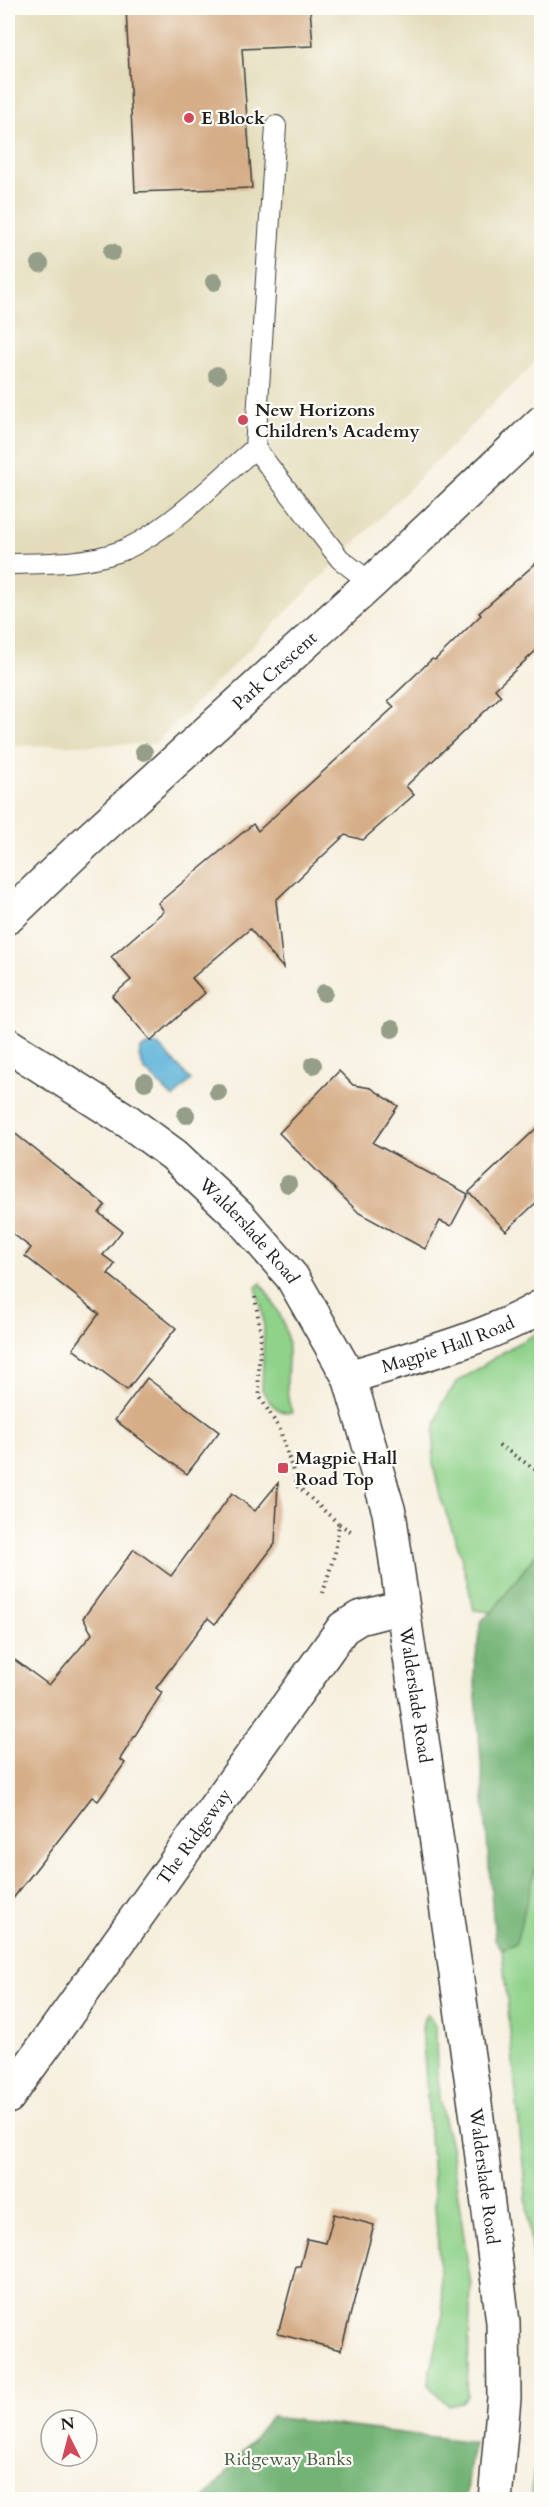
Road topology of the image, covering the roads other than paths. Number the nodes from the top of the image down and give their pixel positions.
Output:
1 (276, 126) dead end
2 (542, 422) edge
3 (255, 448) junction
4 (8, 564) edge
5 (371, 583) junction
6 (8, 917) edge
7 (8, 1045) edge
8 (542, 1306) edge
9 (349, 1377) junction
10 (402, 1607) junction
11 (8, 2097) edge
12 (495, 2499) edge

1 - 3 lane
2 - 5 street, Park Crescent
3 - 4 lane
3 - 5 lane
5 - 6 street, Park Crescent
7 - 9 street, Walderslade Road
8 - 9 street, Magpie Hall Road
9 - 10 street, Walderslade Road
10 - 11 street, The Ridgeway
10 - 12 street, Walderslade Road

